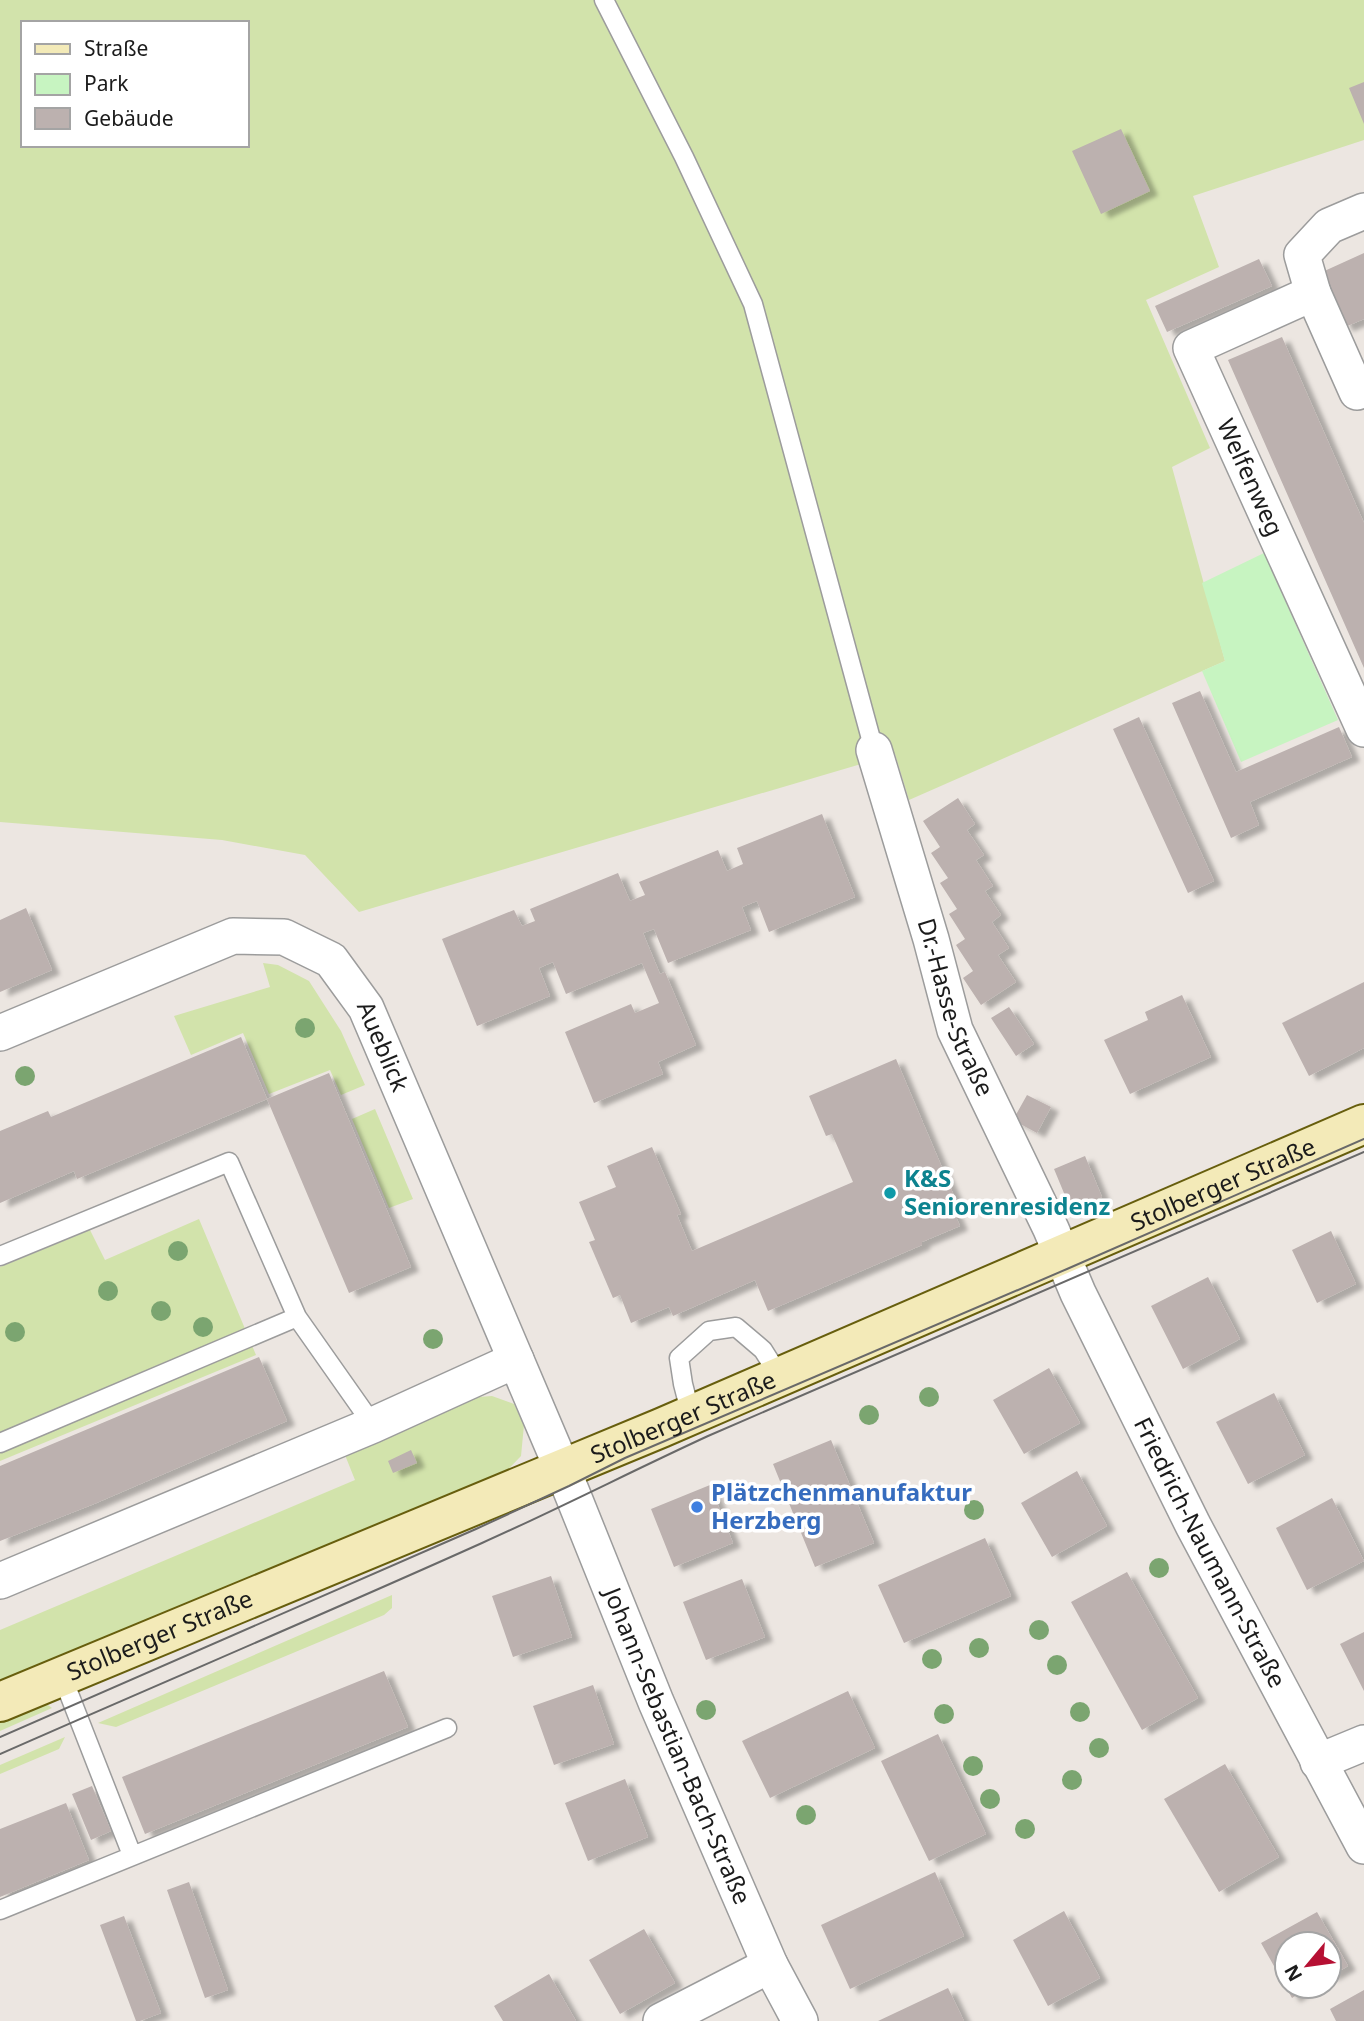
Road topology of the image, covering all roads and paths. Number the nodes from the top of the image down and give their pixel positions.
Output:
1 (604, 0) edge
2 (1364, 211) edge
3 (1313, 293) junction
4 (1362, 396) edge
5 (1364, 729) edge
6 (874, 750) joint
7 (0, 1033) edge
8 (1364, 1124) edge
9 (1062, 1254) junction
10 (0, 1256) edge
11 (297, 1317) junction
12 (516, 1360) junction
13 (780, 1377) junction
14 (691, 1415) junction
15 (373, 1425) junction
16 (0, 1443) edge
17 (562, 1468) junction
18 (0, 1581) edge
19 (62, 1676) junction
20 (0, 1702) edge
21 (447, 1728) dead end
22 (1364, 1743) edge
23 (1318, 1762) junction
24 (1364, 1846) edge
25 (132, 1855) junction
26 (0, 1910) edge
27 (770, 1965) junction
28 (661, 2021) edge
29 (800, 2021) edge

1 - 6 lane
2 - 3 street
3 - 4 street
3 - 5 street, Welfenweg
6 - 9 street, Dr.-Hasse-Straße
7 - 12 street, Aueblick
8 - 9 main road, Stolberger Straße
9 - 13 main road, Stolberger Straße
9 - 23 street, Friedrich-Naumann-Straße
10 - 11 lane
11 - 15 lane
11 - 16 lane
12 - 15 street
12 - 17 street, Aueblick
13 - 14 main road, Stolberger Straße
13 - 14 lane
14 - 17 main road, Stolberger Straße
15 - 18 street
17 - 19 main road, Stolberger Straße
17 - 27 street, Johann-Sebastian-Bach-Straße
19 - 20 main road, Stolberger Straße
19 - 25 lane
21 - 25 lane
22 - 23 street
23 - 24 street, Friedrich-Naumann-Straße
25 - 26 lane
27 - 28 street
27 - 29 street, Johann-Sebastian-Bach-Straße

